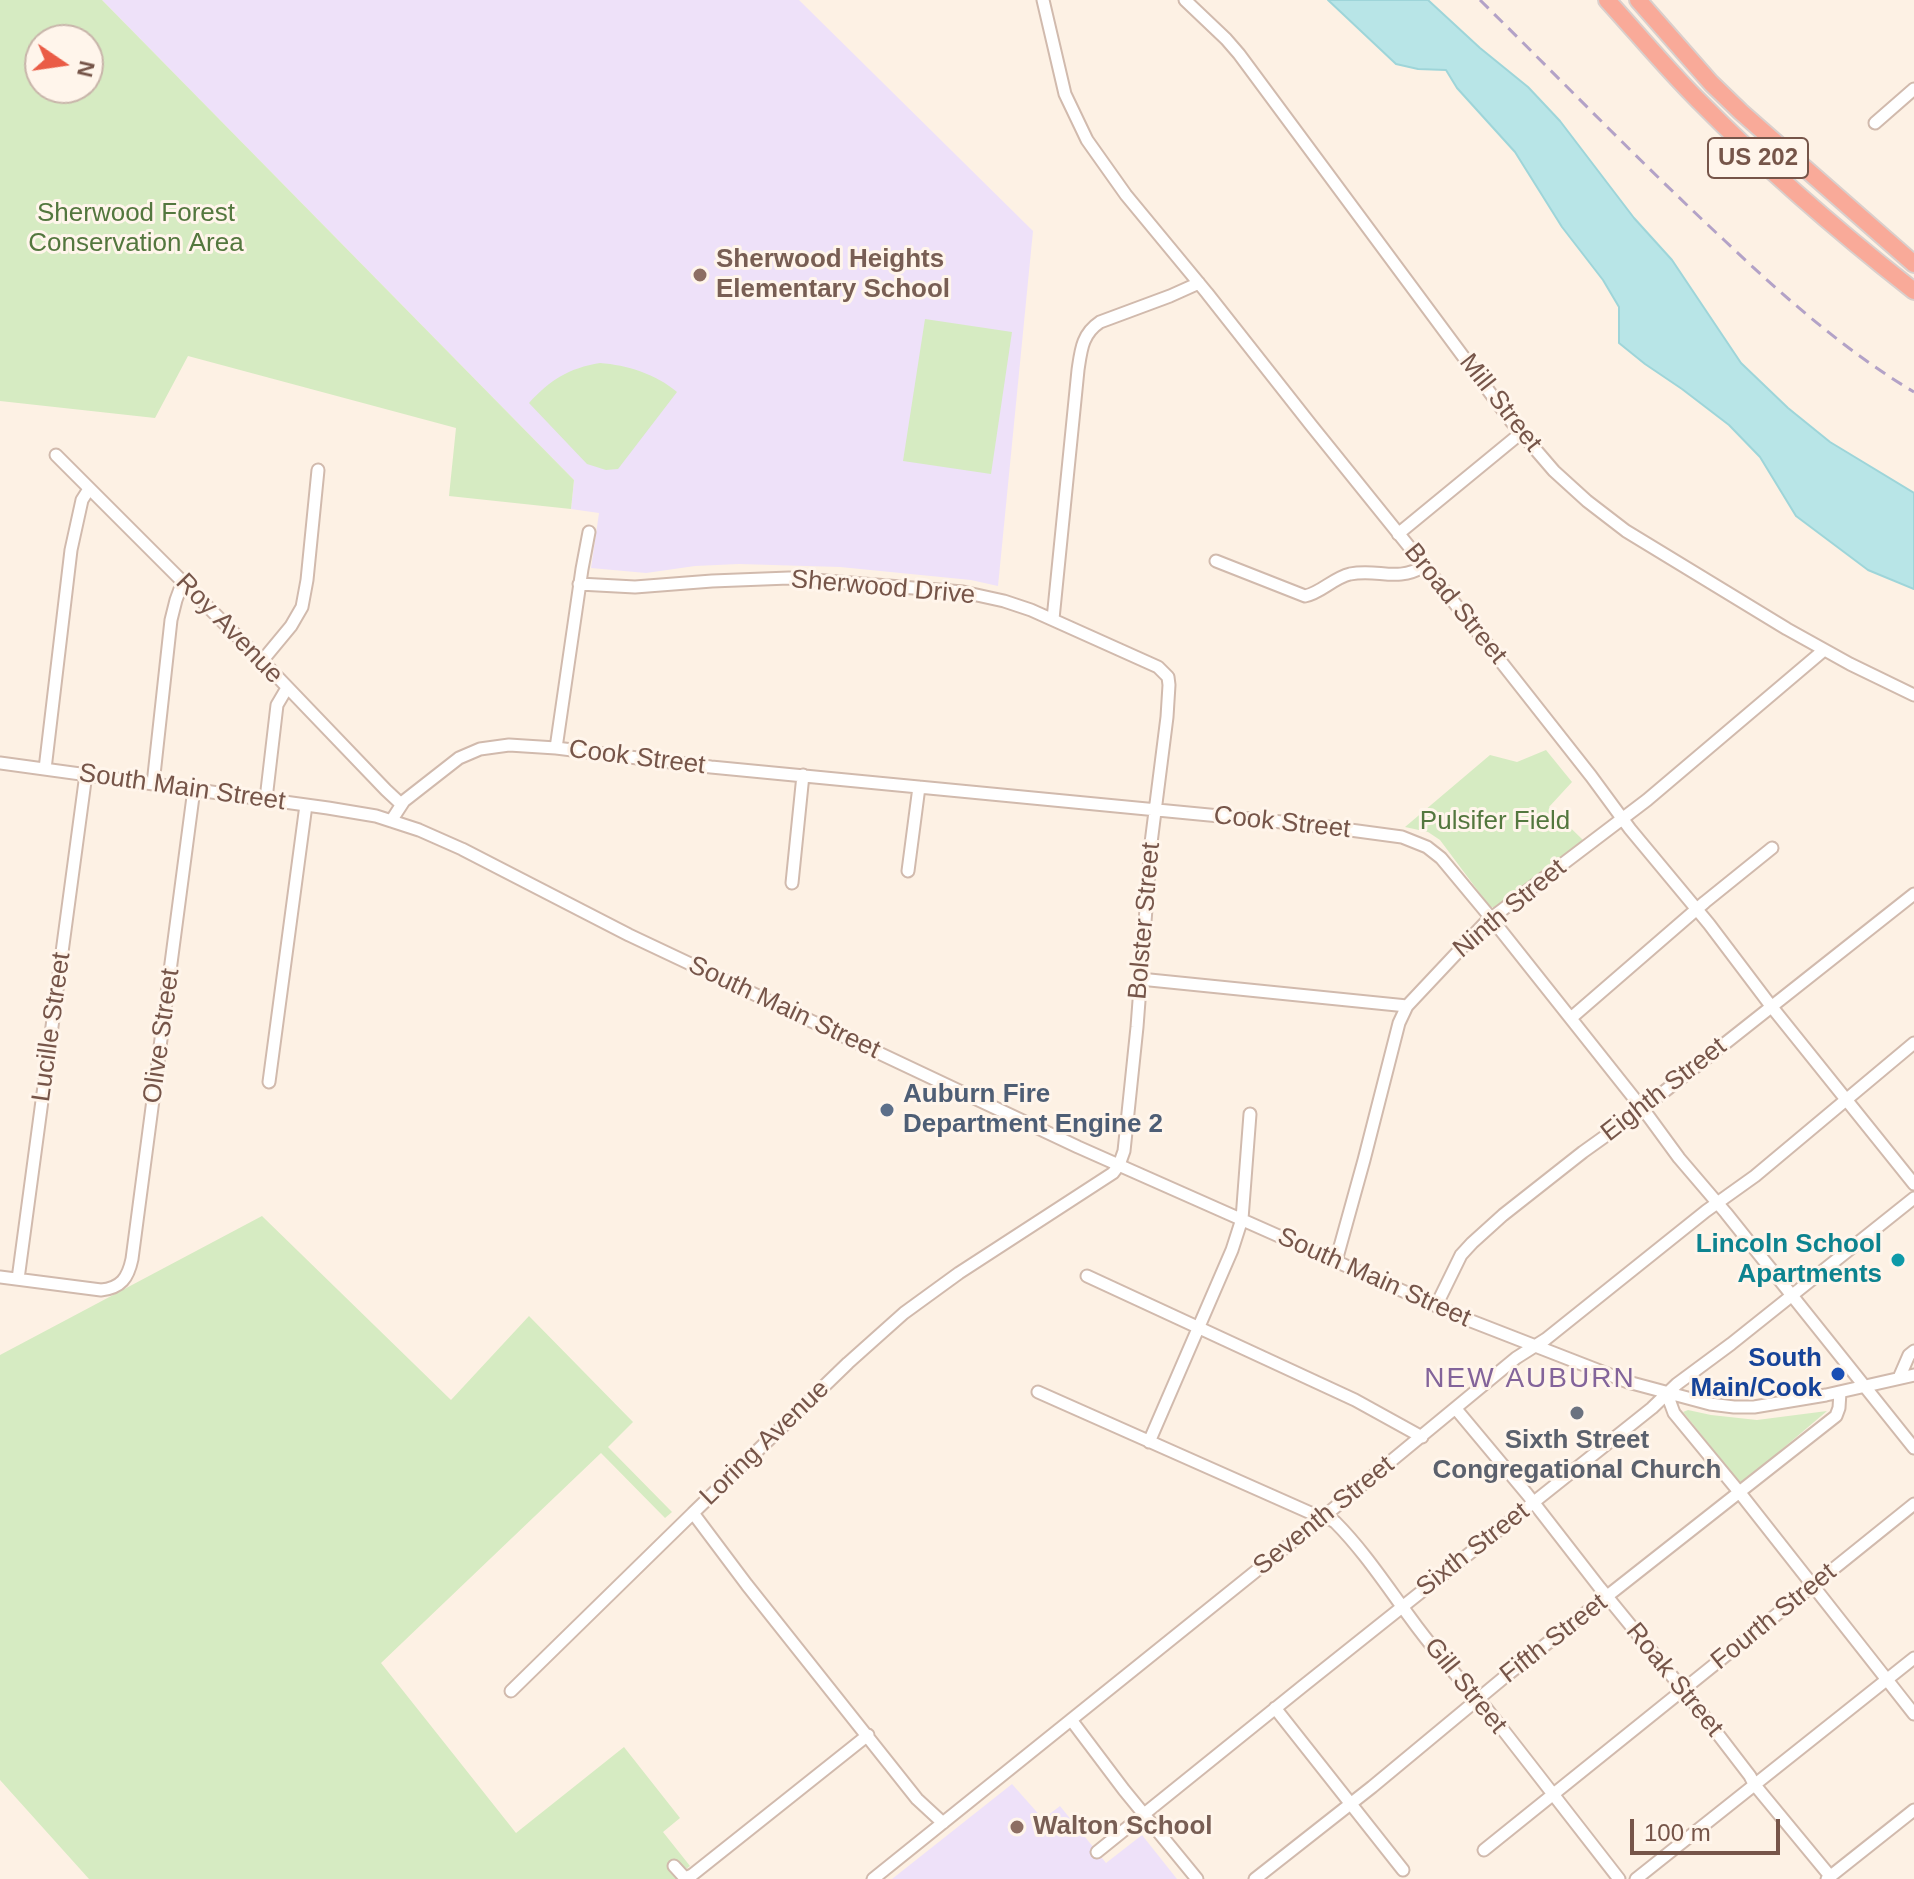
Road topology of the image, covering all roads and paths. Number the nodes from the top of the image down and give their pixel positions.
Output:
1 (1043, 0) edge
2 (1185, 0) edge
3 (1607, 0) edge
4 (1638, 0) edge
5 (1914, 89) edge
6 (1875, 123) dead end
7 (1914, 264) edge
8 (1199, 283) junction
9 (1914, 291) edge
10 (1521, 433) junction
11 (56, 455) dead end
12 (318, 470) dead end
13 (89, 489) junction
14 (589, 532) dead end
15 (1398, 534) junction
16 (1216, 561) dead end
17 (1425, 566) junction
18 (183, 581) junction
19 (579, 584) junction
20 (1053, 619) junction
21 (1824, 650) junction
22 (262, 661) junction
23 (1168, 677) joint
24 (287, 688) junction
25 (1914, 695) edge
26 (556, 748) junction
27 (0, 763) edge
28 (45, 769) junction
29 (86, 774) junction
30 (803, 775) junction
31 (153, 784) junction
32 (919, 787) junction
33 (194, 789) junction
34 (266, 799) junction
35 (401, 804) junction
36 (306, 805) junction
37 (1155, 810) junction
38 (1622, 819) junction
39 (391, 821) junction
40 (1772, 848) dead end
41 (908, 871) dead end
42 (792, 883) dead end
43 (1914, 894) edge
44 (1697, 910) junction
45 (1491, 918) junction
46 (1140, 979) junction
47 (1407, 1006) junction
48 (1771, 1006) junction
49 (1571, 1018) junction
50 (1914, 1043) edge
51 (269, 1082) dead end
52 (1847, 1100) junction
53 (1642, 1109) junction
54 (1250, 1114) dead end
55 (1119, 1165) junction
56 (1914, 1184) edge
57 (1914, 1198) edge
58 (1717, 1203) junction
59 (1242, 1219) junction
60 (1336, 1261) junction
61 (1087, 1276) dead end
62 (0, 1277) edge
63 (18, 1279) junction
64 (1792, 1296) junction
65 (1436, 1306) junction
66 (1198, 1327) junction
67 (1534, 1347) junction
68 (1914, 1351) edge
69 (1914, 1375) edge
70 (1899, 1378) junction
71 (1865, 1386) junction
72 (1038, 1392) dead end
73 (1840, 1392) junction
74 (1667, 1394) junction
75 (1456, 1409) junction
76 (1422, 1437) junction
77 (1149, 1442) junction
78 (1914, 1448) edge
79 (1740, 1493) junction
80 (1533, 1502) junction
81 (1914, 1504) edge
82 (693, 1513) junction
83 (1322, 1518) junction
84 (1812, 1586) junction
85 (1607, 1597) junction
86 (1403, 1606) junction
87 (1914, 1658) edge
88 (1887, 1680) junction
89 (1682, 1690) junction
90 (511, 1691) dead end
91 (1477, 1700) junction
92 (1275, 1708) junction
93 (1914, 1714) edge
94 (1072, 1721) junction
95 (868, 1735) junction
96 (1754, 1784) junction
97 (1553, 1795) junction
98 (1350, 1804) junction
99 (1914, 1810) edge
100 (1145, 1813) junction
101 (943, 1823) junction
102 (1484, 1850) dead end
103 (1097, 1852) dead end
104 (674, 1866) dead end
105 (1403, 1870) dead end
106 (1828, 1878) edge
107 (873, 1879) edge
108 (1197, 1879) edge
109 (1255, 1879) edge
110 (1619, 1879) edge
111 (1636, 1879) edge

1 - 8 street, Broad Street
2 - 10 street, Mill Street
3 - 9 highway, US 202
4 - 7 highway, US 202
5 - 6 street
8 - 15 street, Broad Street
8 - 20 street
10 - 15 street
10 - 21 street, Mill Street
11 - 13 street, Roy Avenue
12 - 22 street
13 - 18 street, Roy Avenue
13 - 28 street
14 - 19 street
15 - 17 street, Broad Street
16 - 17 street
17 - 38 street, Broad Street
18 - 22 street, Roy Avenue
18 - 31 street
19 - 20 street, Sherwood Drive
19 - 26 street
20 - 23 street, Sherwood Drive
21 - 25 street, Mill Street
21 - 38 street, Ninth Street
22 - 24 street, Roy Avenue
23 - 37 street, Bolster Street
24 - 34 street
24 - 35 street, Roy Avenue
26 - 30 street, Cook Street
26 - 35 street, Cook Street
27 - 28 street, South Main Street
28 - 29 street, South Main Street
29 - 31 street, South Main Street
29 - 63 street, Lucille Street
30 - 32 street, Cook Street
30 - 42 street
31 - 33 street, South Main Street
32 - 37 street, Cook Street
32 - 41 street
33 - 34 street, South Main Street
33 - 63 street, Olive Street
34 - 36 street, South Main Street
35 - 39 street, Cook Street
36 - 39 street, South Main Street
36 - 51 street
37 - 45 street, Cook Street
37 - 46 street, Bolster Street
38 - 44 street, Broad Street
38 - 45 street, Ninth Street
39 - 55 street, South Main Street
40 - 44 street
43 - 48 street, Eighth Street
44 - 48 street, Broad Street
44 - 49 street
45 - 47 street, Ninth Street
45 - 49 street, Cook Street
46 - 47 street
46 - 55 street, Bolster Street
47 - 60 street, Ninth Street
48 - 52 street, Broad Street
48 - 53 street, Eighth Street
49 - 53 street, Cook Street
50 - 52 street, Seventh Street
52 - 56 street, Broad Street
52 - 58 street, Seventh Street
53 - 58 street, Cook Street
53 - 65 street, Eighth Street
54 - 59 street
55 - 59 street, South Main Street
55 - 82 street, Loring Avenue
57 - 64 street, Sixth Street
58 - 64 street, Cook Street
58 - 67 street, Seventh Street
59 - 60 street, South Main Street
59 - 66 street
60 - 65 street, South Main Street
61 - 66 street
62 - 63 street
64 - 71 street, Cook Street
64 - 74 street, Sixth Street
65 - 67 street, South Main Street
66 - 76 street
66 - 77 street
67 - 74 street, South Main Street
67 - 75 street, Seventh Street
68 - 70 street
69 - 70 street, South Main Street
70 - 71 street, South Main Street
71 - 73 street, South Main Street
71 - 78 street, Cook Street
72 - 77 street, Gill Street
73 - 74 street, South Main Street
73 - 79 street, Fifth Street
74 - 79 street
74 - 80 street, Sixth Street
75 - 76 street, Seventh Street
75 - 80 street, Roak Street
76 - 83 street, Seventh Street
77 - 83 street, Gill Street
79 - 84 street
79 - 85 street, Fifth Street
80 - 85 street, Roak Street
80 - 86 street, Sixth Street
81 - 84 street, Fourth Street
82 - 90 street
82 - 95 street, Loring Avenue
83 - 86 street, Gill Street
83 - 94 street, Seventh Street
84 - 88 street
84 - 89 street, Fourth Street
85 - 89 street, Roak Street
85 - 91 street, Fifth Street
86 - 91 street, Gill Street
86 - 92 street, Sixth Street
87 - 88 street
88 - 93 street
88 - 96 street
89 - 96 street, Roak Street
89 - 97 street, Fourth Street
91 - 97 street, Gill Street
91 - 98 street, Fifth Street
92 - 98 street
92 - 100 street, Sixth Street
94 - 100 street
94 - 101 street, Seventh Street
95 - 101 street, Loring Avenue
95 - 104 street
96 - 106 street, Roak Street
96 - 111 street
97 - 102 street, Fourth Street
97 - 110 street, Gill Street
98 - 105 street
98 - 109 street, Fifth Street
99 - 106 street
100 - 103 street, Sixth Street
100 - 108 street
101 - 107 street, Seventh Street

